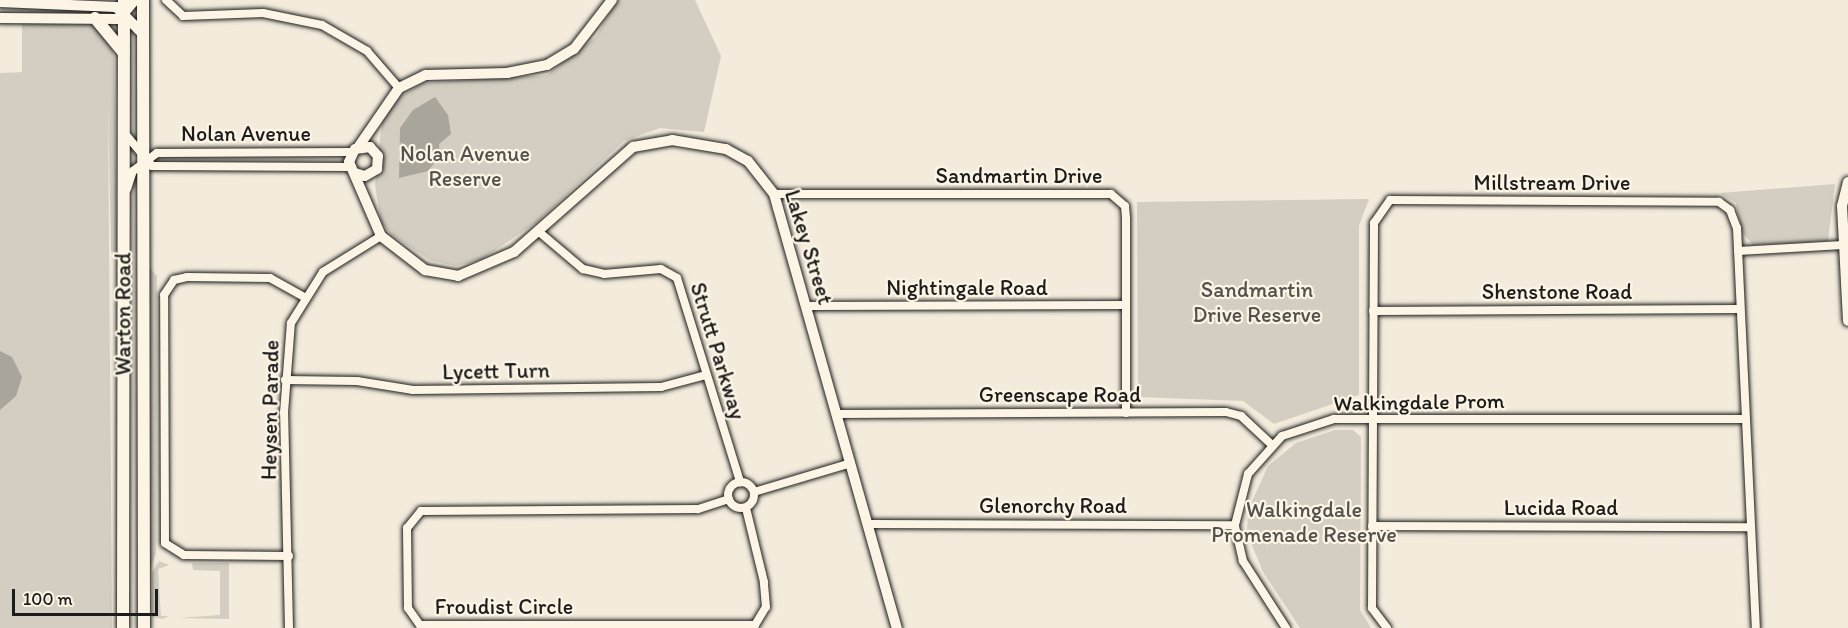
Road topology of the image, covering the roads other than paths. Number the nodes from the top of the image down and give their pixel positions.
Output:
1 (135, 0) edge
2 (143, 0) edge
3 (166, 0) edge
4 (612, 0) edge
5 (0, 2) edge
6 (124, 6) edge
7 (0, 18) edge
8 (95, 18) junction
9 (143, 34) junction
10 (124, 53) junction
11 (399, 88) junction
12 (375, 126) junction
13 (124, 129) junction
14 (355, 149) junction
15 (377, 153) junction
16 (144, 160) junction
17 (353, 170) junction
18 (375, 171) junction
19 (1848, 182) edge
20 (774, 194) junction
21 (124, 202) junction
22 (370, 202) junction
23 (538, 231) junction
24 (381, 236) junction
25 (1843, 246) junction
26 (1738, 251) junction
27 (303, 296) junction
28 (1126, 305) junction
29 (808, 306) junction
30 (1740, 309) junction
31 (1373, 311) junction
32 (1848, 321) edge
33 (706, 375) junction
34 (285, 380) junction
35 (1126, 413) junction
36 (837, 414) junction
37 (1373, 418) junction
38 (1745, 419) junction
39 (1271, 444) junction
40 (851, 463) junction
41 (740, 482) junction
42 (754, 492) junction
43 (729, 499) junction
44 (746, 508) junction
45 (870, 524) junction
46 (1235, 525) junction
47 (1372, 526) junction
48 (1750, 527) junction
49 (289, 556) junction
50 (1284, 625) edge
51 (610, 627) edge
52 (123, 628) edge
53 (144, 628) edge
54 (289, 628) edge
55 (897, 628) edge
56 (1273, 628) edge
57 (1387, 628) edge
58 (1756, 628) edge

1 - 6 street
2 - 9 main road, Warton Road
3 - 11 street
4 - 11 street
5 - 6 street
6 - 8 street
6 - 9 street
6 - 10 main road, Warton Road
7 - 8 street
8 - 10 main road
9 - 16 main road, Warton Road
10 - 13 main road, Warton Road
11 - 12 street
12 - 14 street
12 - 15 street
13 - 16 street
13 - 21 main road, Warton Road
14 - 15 street
14 - 16 street, Nolan Avenue
14 - 17 street
15 - 18 street
16 - 17 street, Nolan Avenue
16 - 21 street
16 - 53 main road, Warton Road
17 - 18 street
17 - 22 street
18 - 22 street
19 - 25 street
20 - 23 street, Lakey Street
20 - 28 street, Sandmartin Drive
20 - 29 street, Lakey Street
21 - 52 main road, Warton Road
22 - 24 street
23 - 24 street, Lakey Street
23 - 33 street, Strutt Parkway
24 - 27 street, Heysen Parade
25 - 26 street
25 - 32 street
26 - 30 street, Millstream Drive
26 - 31 street, Millstream Drive
27 - 34 street, Heysen Parade
27 - 49 street
28 - 29 street, Nightingale Road
28 - 35 street, Sandmartin Drive
29 - 36 street, Lakey Street
30 - 31 street, Shenstone Road
30 - 38 street, Millstream Drive
31 - 37 street, Millstream Drive
33 - 34 street, Lycett Turn
33 - 41 street, Strutt Parkway
34 - 49 street, Heysen Parade
35 - 36 street, Greenscape Road
35 - 39 street, Greenscape Road
36 - 40 street, Lakey Street
37 - 38 street, Walkingdale Prom
37 - 39 street, Walkingdale Prom
37 - 47 street, Millstream Drive
38 - 48 street, Millstream Drive
39 - 46 street, Walkingdale Prom
40 - 42 street
40 - 45 street, Lakey Street
41 - 42 street
41 - 43 street
42 - 44 street
43 - 44 street
43 - 51 street, Froudist Circle
44 - 51 street, Froudist Circle
45 - 46 street, Glenorchy Road
45 - 55 street, Lakey Street
46 - 50 street, Walkingdale Prom
47 - 48 street, Lucida Road
47 - 57 street, Millstream Drive
48 - 58 street, Millstream Drive
49 - 54 street, Heysen Parade
50 - 56 street

